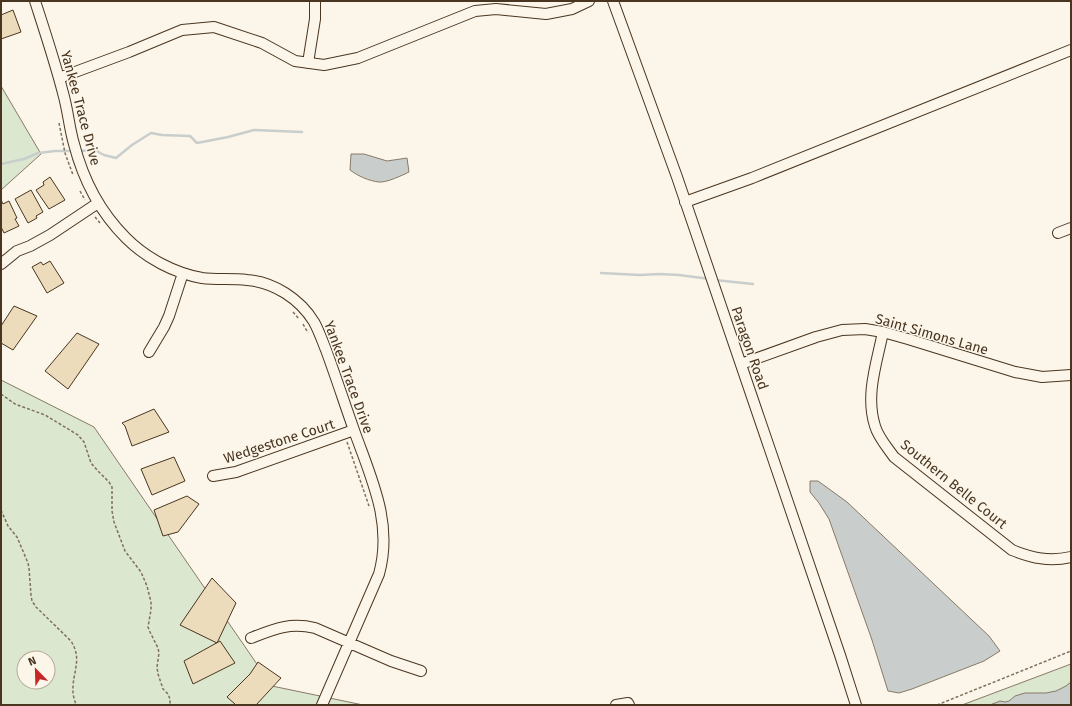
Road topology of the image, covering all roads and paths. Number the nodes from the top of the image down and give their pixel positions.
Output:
1 (35, 1) edge
2 (315, 1) edge
3 (589, 1) edge
4 (612, 1) edge
5 (1071, 50) edge
6 (308, 63) junction
7 (59, 78) junction
8 (58, 117) dead end
9 (75, 178) dead end
10 (78, 185) dead end
11 (685, 202) junction
12 (94, 206) junction
13 (103, 227) dead end
14 (1071, 228) edge
15 (1058, 233) dead end
16 (1, 264) edge
17 (183, 273) junction
18 (292, 311) dead end
19 (883, 332) junction
20 (310, 336) dead end
21 (149, 352) dead end
22 (741, 364) junction
23 (1071, 375) edge
24 (1, 394) edge
25 (349, 432) junction
26 (213, 476) dead end
27 (1, 510) edge
28 (370, 511) dead end
29 (1071, 557) edge
30 (251, 638) dead end
31 (350, 642) junction
32 (1071, 651) edge
33 (421, 671) dead end
34 (76, 705) edge
35 (170, 705) edge
36 (322, 705) edge
37 (616, 705) edge
38 (629, 705) edge
39 (856, 705) edge
40 (937, 705) edge

1 - 7 street, Yankee Trace Drive
2 - 6 street
3 - 6 street
4 - 11 street, Paragon Road
5 - 11 street
6 - 7 street
7 - 12 street, Yankee Trace Drive
8 - 9 path
10 - 12 path
11 - 22 street, Paragon Road
12 - 13 path
12 - 16 street
12 - 17 street, Yankee Trace Drive
14 - 15 street
17 - 21 street
17 - 25 street, Yankee Trace Drive
18 - 20 path
19 - 22 street, Saint Simons Lane
19 - 23 street, Saint Simons Lane
19 - 29 street, Southern Belle Court
22 - 39 street, Paragon Road
24 - 35 path
25 - 26 street, Wedgestone Court
25 - 28 path
25 - 31 street, Yankee Trace Drive
27 - 34 path
30 - 31 street
31 - 33 street
31 - 36 street, Yankee Trace Drive
32 - 40 path
37 - 38 street

